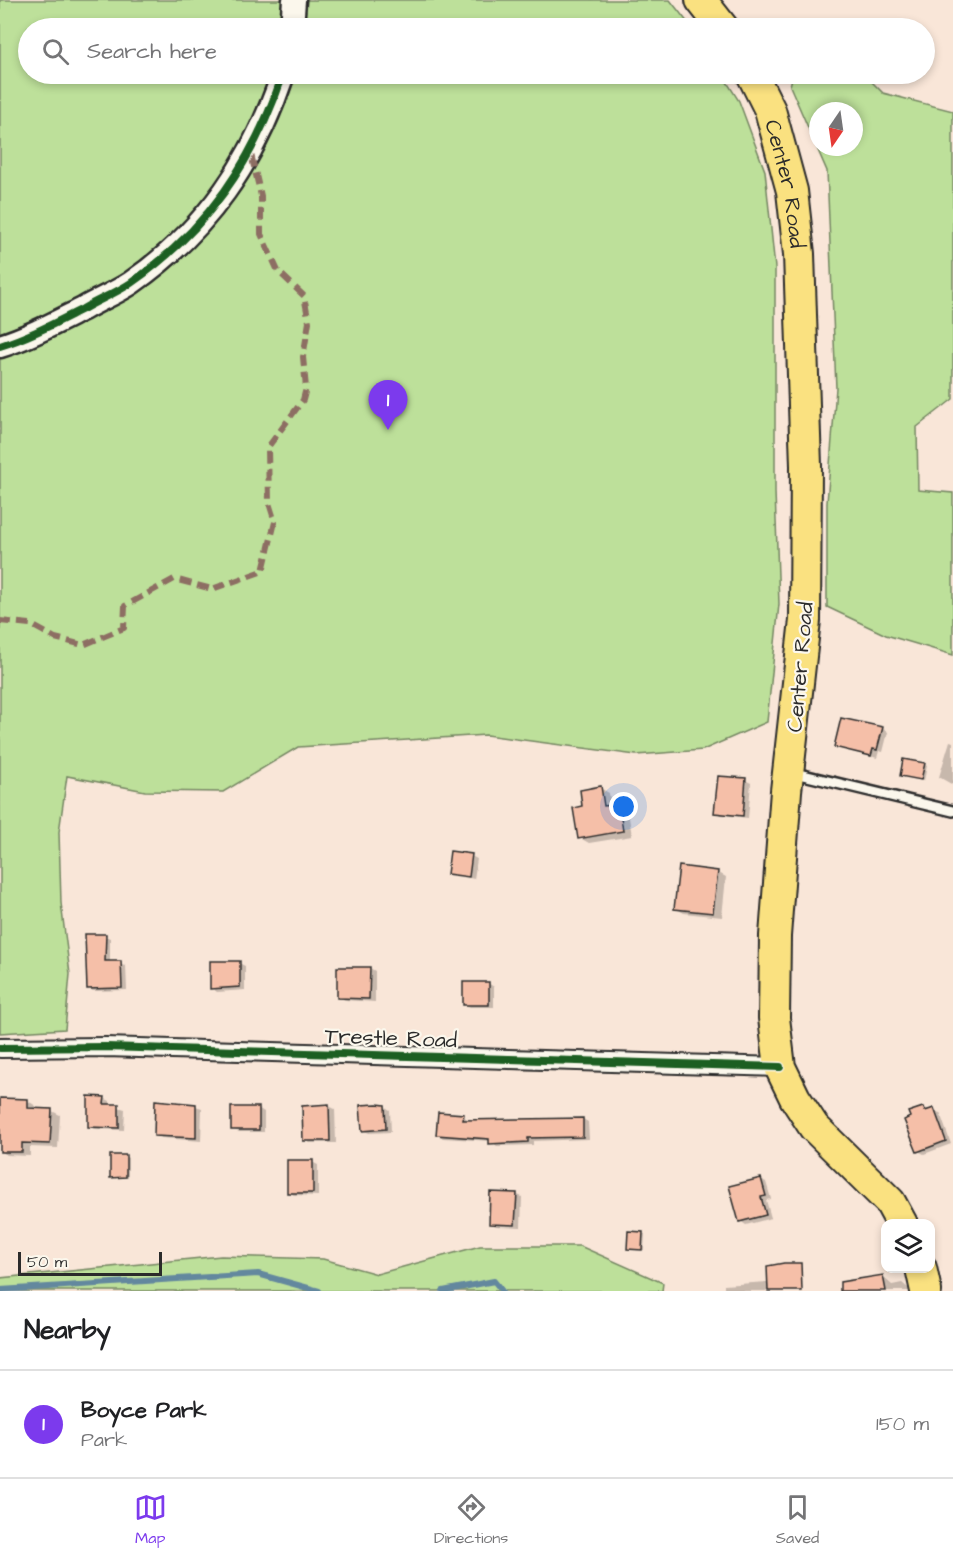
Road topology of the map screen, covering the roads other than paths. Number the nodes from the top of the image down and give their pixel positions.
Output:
1 (294, 0) edge
2 (701, 0) edge
3 (292, 18) edge
4 (715, 18) edge
5 (279, 84) edge
6 (757, 84) edge
7 (0, 346) edge
8 (789, 772) junction
9 (953, 812) edge
10 (0, 1048) edge
11 (780, 1067) junction
12 (899, 1219) edge
13 (922, 1273) edge
14 (926, 1291) edge

1 - 3 street
2 - 4 main road
5 - 7 street
6 - 8 main road, Center Road
8 - 9 lane
8 - 11 main road, Center Road
10 - 11 street, Trestle Road
11 - 12 main road, Center Road
13 - 14 main road

